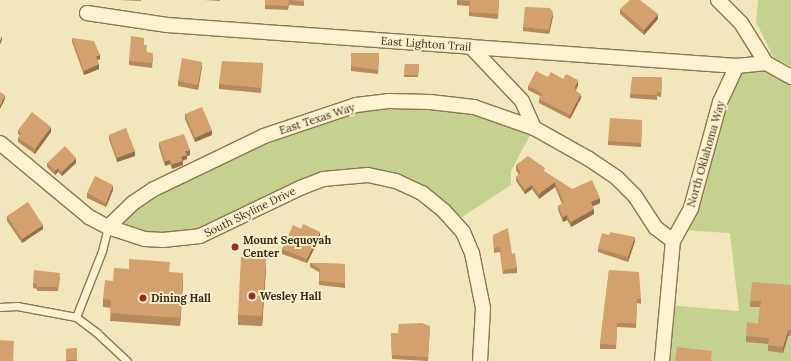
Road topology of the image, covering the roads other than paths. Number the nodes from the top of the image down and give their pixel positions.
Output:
1 (718, 0) edge
2 (87, 14) dead end
3 (471, 47) junction
4 (766, 63) junction
5 (737, 66) junction
6 (791, 76) edge
7 (534, 128) junction
8 (0, 143) edge
9 (108, 227) junction
10 (673, 241) junction
11 (0, 307) edge
12 (76, 317) junction
13 (127, 361) edge
14 (480, 361) edge
15 (662, 361) edge

1 - 4 street
2 - 3 street, East Lighton Trail
3 - 5 street, East Lighton Trail
3 - 7 street
4 - 5 street, East Lighton Trail
4 - 6 street
5 - 10 street, North Oklahoma Way
7 - 9 street, East Texas Way
7 - 10 street, East Texas Way
8 - 9 street, South Skyline Drive
9 - 12 lane
9 - 14 street, South Skyline Drive
10 - 15 street, North Oklahoma Way
11 - 12 lane
12 - 13 lane

